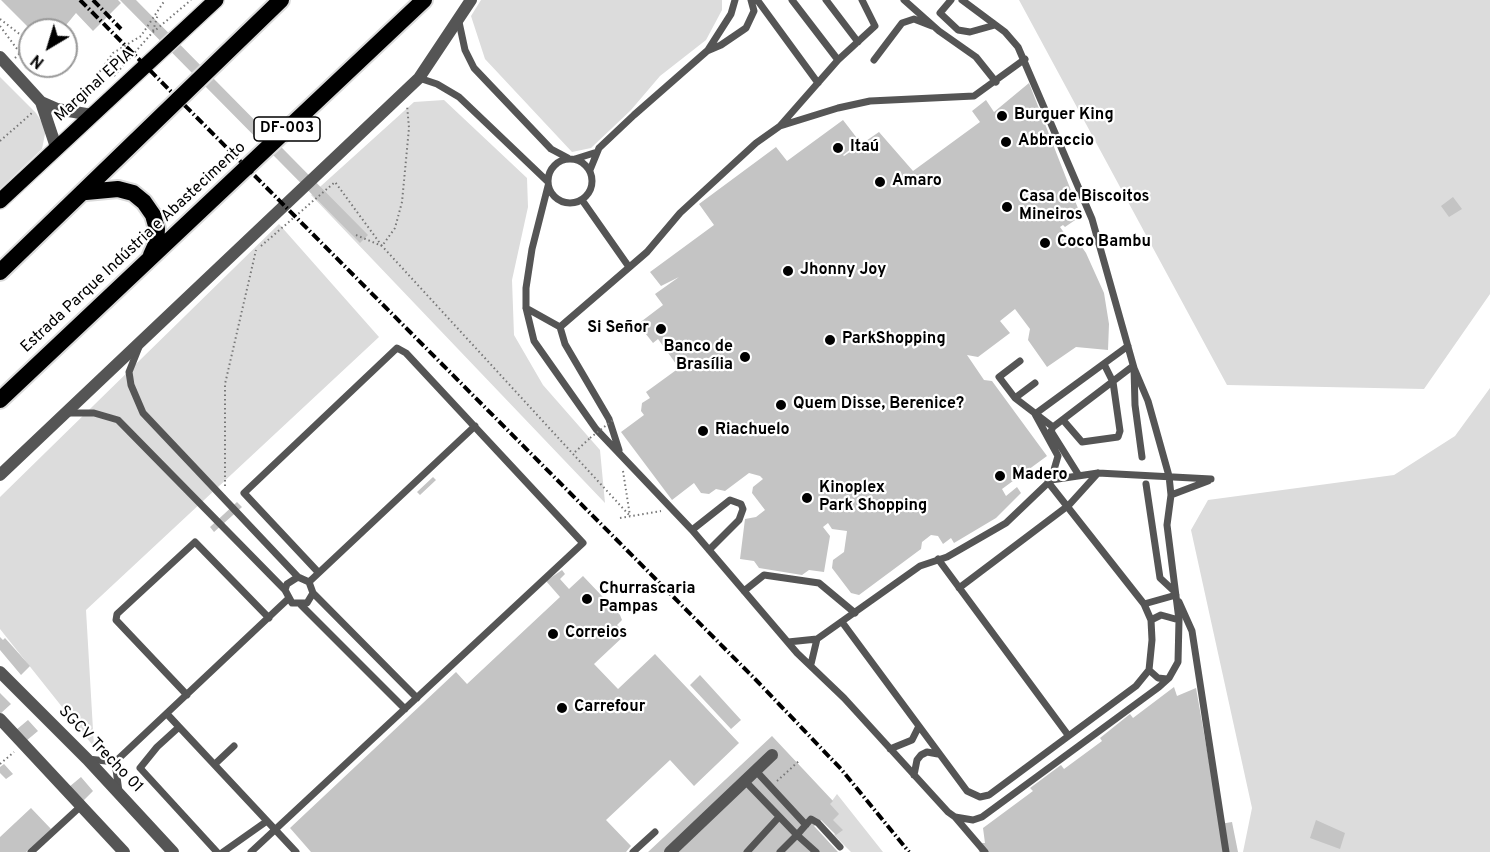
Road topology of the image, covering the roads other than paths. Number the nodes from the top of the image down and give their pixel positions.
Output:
1 (216, 0) edge
2 (274, 0) edge
3 (281, 0) edge
4 (424, 0) edge
5 (471, 0) edge
6 (735, 0) edge
7 (767, 0) edge
8 (792, 0) edge
9 (826, 0) edge
10 (862, 0) edge
11 (904, 0) edge
12 (951, 0) edge
13 (962, 0) edge
14 (753, 1) edge
15 (264, 16) junction
16 (459, 22) junction
17 (995, 25) junction
18 (939, 31) junction
19 (858, 42) junction
20 (707, 51) junction
21 (0, 57) edge
22 (1025, 58) junction
23 (838, 60) junction
24 (874, 60) dead end
25 (419, 78) junction
26 (996, 82) junction
27 (818, 83) junction
28 (41, 102) junction
29 (92, 115) junction
30 (780, 126) junction
31 (56, 147) junction
32 (594, 153) junction
33 (571, 158) junction
34 (590, 170) junction
35 (547, 183) junction
36 (86, 192) junction
37 (582, 200) junction
38 (0, 201) edge
39 (150, 257) junction
40 (628, 267) junction
41 (0, 272) edge
42 (526, 308) junction
43 (560, 327) junction
44 (140, 345) junction
45 (1128, 346) junction
46 (1020, 362) dead end
47 (1104, 364) junction
48 (1133, 367) junction
49 (1113, 382) junction
50 (1035, 383) dead end
51 (1015, 398) junction
52 (0, 400) edge
53 (64, 413) junction
54 (1035, 414) junction
55 (611, 420) junction
56 (1063, 420) junction
57 (475, 426) junction
58 (1053, 427) junction
59 (596, 429) junction
60 (620, 452) junction
61 (1060, 454) junction
62 (1142, 457) dead end
63 (1098, 473) junction
64 (1078, 474) junction
65 (0, 475) edge
66 (1168, 476) junction
67 (1050, 481) junction
68 (1146, 484) dead end
69 (1171, 495) junction
70 (1069, 506) junction
71 (692, 530) junction
72 (709, 550) junction
73 (938, 559) junction
74 (318, 572) junction
75 (298, 577) junction
76 (309, 582) junction
77 (959, 588) junction
78 (285, 590) junction
79 (744, 591) junction
80 (313, 593) junction
81 (1176, 594) junction
82 (288, 600) junction
83 (1144, 604) junction
84 (301, 605) junction
85 (855, 613) junction
86 (270, 618) junction
87 (1151, 620) junction
88 (1179, 620) junction
89 (842, 622) junction
90 (817, 639) junction
91 (788, 642) junction
92 (811, 664) junction
93 (1149, 670) junction
94 (0, 672) edge
95 (1169, 678) junction
96 (187, 695) junction
97 (417, 698) junction
98 (405, 709) junction
99 (167, 714) junction
100 (0, 719) edge
101 (179, 727) junction
102 (918, 728) junction
103 (1068, 735) junction
104 (234, 746) dead end
105 (890, 749) junction
106 (938, 754) junction
107 (772, 755) dead end
108 (87, 759) junction
109 (115, 762) junction
110 (215, 764) junction
111 (756, 771) junction
112 (915, 775) junction
113 (745, 781) junction
114 (119, 793) junction
115 (81, 806) junction
116 (779, 817) junction
117 (955, 817) junction
118 (267, 821) junction
119 (806, 825) junction
120 (276, 830) junction
121 (655, 832) dead end
122 (797, 835) junction
123 (840, 848) dead end
124 (31, 852) edge
125 (124, 852) edge
126 (173, 852) edge
127 (217, 852) edge
128 (223, 852) edge
129 (251, 852) edge
130 (296, 852) edge
131 (633, 852) edge
132 (670, 852) edge
133 (747, 852) edge
134 (780, 852) edge
135 (816, 852) edge
136 (986, 852) edge
137 (1226, 852) edge

1 - 29 main road, Marginal EPIA
2 - 15 highway
3 - 15 highway
4 - 39 highway, Estrada Parque Indústria e Abastecimento / DF-003
5 - 16 street
6 - 20 lane
7 - 14 lane
8 - 23 lane
9 - 19 lane
10 - 19 lane
11 - 18 lane
12 - 17 lane
13 - 17 lane
14 - 20 lane
14 - 27 lane
15 - 36 highway
16 - 25 street
16 - 33 lane
17 - 22 lane
18 - 24 lane
18 - 26 lane
19 - 23 lane
20 - 32 lane
21 - 28 street
22 - 26 lane
22 - 45 lane
23 - 27 lane
25 - 35 lane
25 - 44 street
26 - 30 lane
27 - 30 lane
28 - 29 street
28 - 31 street
29 - 31 main road, Marginal EPIA
30 - 40 lane
31 - 38 main road, Marginal EPIA
32 - 33 lane
32 - 34 lane
33 - 34 lane
33 - 35 lane
34 - 37 lane
35 - 37 lane
35 - 42 lane
36 - 39 highway
36 - 41 highway
37 - 40 lane
39 - 52 highway, Estrada Parque Indústria e Abastecimento / DF-003
40 - 43 lane
42 - 43 lane
42 - 59 lane
43 - 55 lane
44 - 53 street
44 - 75 lane
45 - 47 lane
45 - 48 lane
46 - 51 lane
47 - 49 lane
47 - 54 lane
48 - 49 lane
48 - 62 lane
48 - 66 lane
49 - 56 lane
49 - 56 lane
50 - 51 lane
51 - 54 lane
53 - 65 street
53 - 78 lane
54 - 58 lane
54 - 61 lane
55 - 59 lane
55 - 60 lane
56 - 58 lane
57 - 74 lane
57 - 74 lane
57 - 97 lane
58 - 61 lane
59 - 60 lane
60 - 71 lane
61 - 64 lane
61 - 67 lane
63 - 64 lane
63 - 66 lane
63 - 70 lane
64 - 67 lane
66 - 69 lane
66 - 69 lane
67 - 70 lane
67 - 73 lane
68 - 81 lane
69 - 81 lane
70 - 77 lane
70 - 83 lane
71 - 72 lane
71 - 72 lane
72 - 79 lane
73 - 77 lane
73 - 85 lane
74 - 76 lane
75 - 76 lane
75 - 78 lane
76 - 80 lane
77 - 103 lane
78 - 82 lane
79 - 85 lane
79 - 91 lane
80 - 84 lane
80 - 97 lane
81 - 83 lane
81 - 88 lane
81 - 137 lane
82 - 84 lane
82 - 86 lane
83 - 87 lane
84 - 98 lane
85 - 89 lane
86 - 96 lane
86 - 96 lane
87 - 88 lane
87 - 93 lane
88 - 95 lane
89 - 90 lane
89 - 102 lane
90 - 91 lane
90 - 92 lane
91 - 92 lane
92 - 105 lane
93 - 95 lane
93 - 103 lane
94 - 108 street, SGCV Trecho 01
95 - 117 lane
96 - 99 lane
97 - 98 lane
98 - 120 lane
99 - 101 lane
99 - 109 lane
100 - 115 street
101 - 110 lane
101 - 127 lane
102 - 105 lane
102 - 106 lane
103 - 106 lane
104 - 110 lane
105 - 112 lane
106 - 112 lane
107 - 111 street
108 - 109 lane
108 - 114 street, SGCV Trecho 01
109 - 114 lane
110 - 118 lane
111 - 113 street
111 - 119 lane
112 - 117 lane
113 - 116 lane
113 - 132 street
114 - 126 street, SGCV Trecho 01
115 - 124 lane
115 - 125 street
116 - 122 lane
116 - 133 lane
117 - 136 lane
118 - 120 lane
118 - 128 lane
119 - 122 lane
119 - 123 lane
120 - 129 lane
120 - 130 lane
121 - 131 lane
122 - 134 lane
122 - 135 lane

